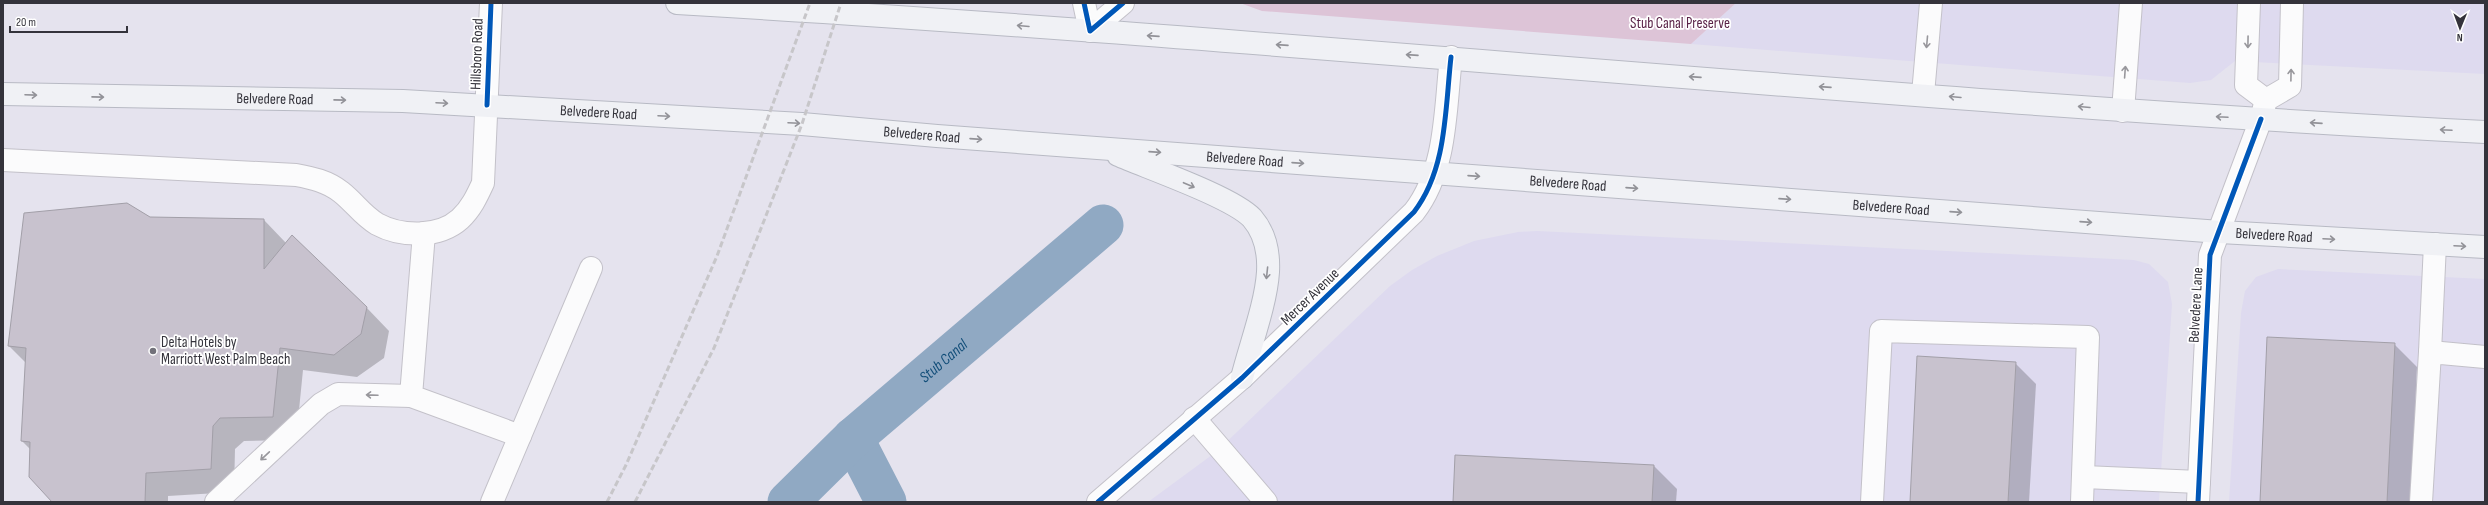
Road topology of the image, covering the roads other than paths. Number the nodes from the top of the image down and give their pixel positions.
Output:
1 (490, 3) edge
2 (677, 3) edge
3 (1084, 3) edge
4 (1123, 3) edge
5 (1931, 3) edge
6 (2131, 3) edge
7 (2249, 3) edge
8 (2292, 3) edge
9 (1090, 31) junction
10 (1451, 58) junction
11 (3, 94) edge
12 (1923, 94) junction
13 (487, 105) junction
14 (2264, 110) junction
15 (2123, 111) junction
16 (2485, 132) edge
17 (1102, 148) junction
18 (3, 160) edge
19 (1435, 173) junction
20 (2220, 232) junction
21 (424, 233) junction
22 (2435, 244) junction
23 (2485, 247) edge
24 (591, 268) dead end
25 (2430, 352) junction
26 (2485, 357) edge
27 (1242, 378) junction
28 (411, 396) junction
29 (1194, 418) junction
30 (520, 436) junction
31 (2084, 477) junction
32 (2199, 492) edge
33 (216, 502) edge
34 (492, 502) edge
35 (1098, 502) edge
36 (1266, 502) edge
37 (1872, 502) edge
38 (2082, 502) edge
39 (2421, 502) edge

1 - 13 street, Hillsboro Road
9 -> 2 main road
3 - 9 street
4 - 9 street
5 -> 12 street
15 -> 6 street
7 -> 14 street
14 -> 8 street
10 -> 9 main road
12 -> 10 main road
10 - 19 street, Mercer Avenue
11 -> 13 main road, Belvedere Road
15 -> 12 main road
13 -> 17 main road, Belvedere Road
13 - 21 street, Hillsboro Road
14 -> 15 main road
16 -> 14 main road
14 - 20 street, Belvedere Lane
17 -> 19 main road, Belvedere Road
17 -> 27 main road
18 - 21 street, Hillsboro Road
19 -> 20 main road, Belvedere Road
19 - 27 street, Mercer Avenue
20 -> 22 main road, Belvedere Road
20 - 32 street, Belvedere Lane
21 - 28 street
22 -> 23 main road, Belvedere Road
22 - 25 street
24 - 30 street
25 - 26 street
25 - 39 street
27 - 29 street, Mercer Avenue
28 - 30 street
28 -> 33 street
29 - 35 street, Mercer Avenue
29 - 36 street
30 - 34 street
31 - 32 street
31 - 37 street
31 - 38 street

